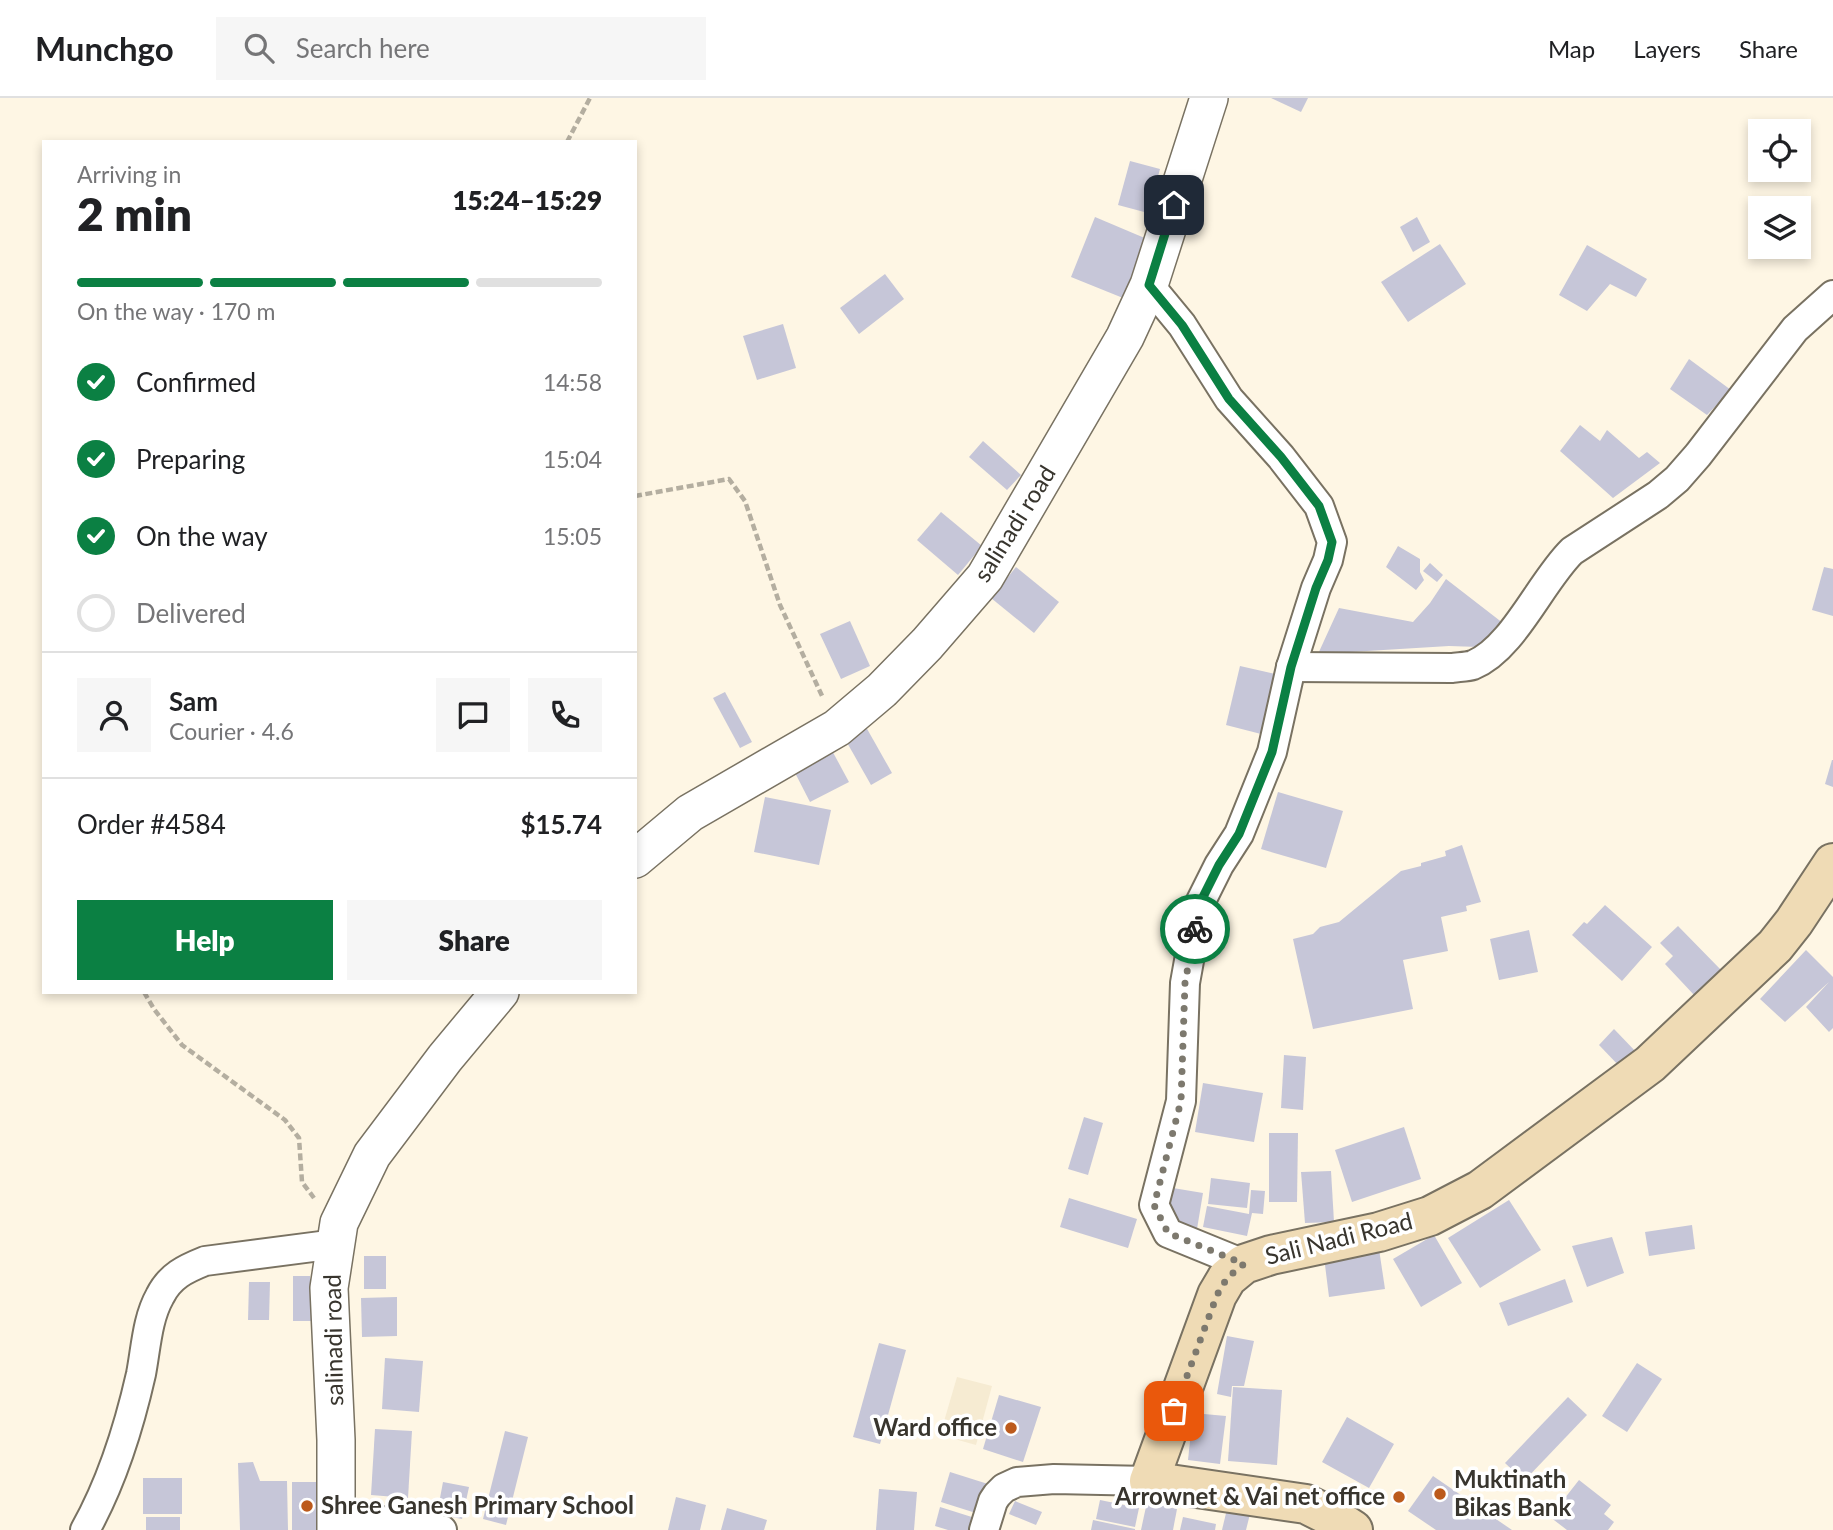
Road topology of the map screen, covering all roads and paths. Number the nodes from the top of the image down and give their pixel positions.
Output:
1 (590, 98) edge
2 (1209, 98) edge
3 (568, 140) edge
4 (1149, 285) junction
5 (1833, 295) edge
6 (637, 496) edge
7 (1291, 667) junction
8 (837, 728) junction
9 (637, 857) edge
10 (1833, 863) edge
11 (145, 994) edge
12 (498, 994) edge
13 (337, 1234) junction
14 (1244, 1264) junction
15 (1149, 1481) junction
16 (336, 1522) edge
17 (85, 1530) edge
18 (442, 1530) edge
19 (984, 1530) edge
20 (1353, 1530) edge

1 - 3 path
2 - 4 street, salinadi road
4 - 7 street
4 - 8 street, salinadi road
5 - 7 street
6 - 8 path
7 - 14 street
8 - 9 street, salinadi road
10 - 14 main road, Sali Nadi Road
11 - 13 path
12 - 13 street, salinadi road
13 - 16 street, salinadi road
13 - 17 street
14 - 15 main road, Sali Nadi Road
15 - 19 street
15 - 20 main road
16 - 18 street

